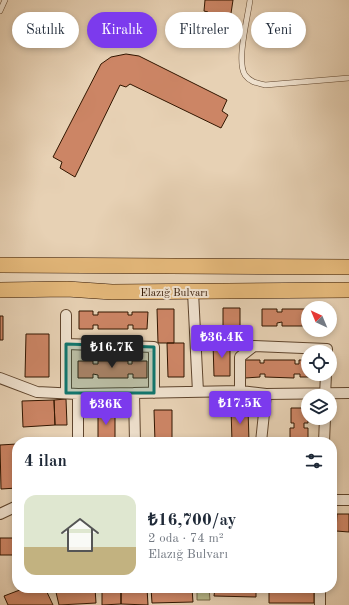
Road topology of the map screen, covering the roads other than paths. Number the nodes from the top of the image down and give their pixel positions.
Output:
1 (5, 0) edge
2 (250, 0) edge
3 (0, 11) edge
4 (349, 78) edge
5 (0, 265) edge
6 (349, 267) edge
7 (0, 290) edge
8 (349, 290) edge
9 (193, 292) junction
10 (66, 315) dead end
11 (66, 344) junction
12 (301, 348) edge
13 (0, 378) edge
14 (240, 391) junction
15 (198, 392) junction
16 (66, 393) junction
17 (134, 393) junction
18 (154, 393) junction
19 (349, 393) edge
20 (78, 394) junction
21 (266, 394) junction
22 (337, 394) edge
23 (301, 395) edge
24 (325, 425) edge
25 (78, 437) edge
26 (135, 437) edge
27 (262, 437) edge
28 (324, 437) edge
29 (337, 500) edge
30 (349, 500) edge
31 (12, 508) edge
32 (0, 514) edge
33 (320, 593) edge
34 (320, 605) edge

1 - 3 lane
2 - 4 lane
5 - 6 main road
7 - 9 main road, Elazığ Bulvarı
8 - 9 main road, Elazığ Bulvarı
9 - 15 street
10 - 11 street
11 - 16 street
11 - 18 street
12 - 14 street
13 - 16 street
14 - 15 street
14 - 21 street
15 - 18 street
16 - 20 street
17 - 18 street
17 - 20 street
17 - 26 street
19 - 22 street
20 - 25 street
21 - 23 street
21 - 27 street
24 - 28 street
29 - 30 street
31 - 32 street
33 - 34 street

